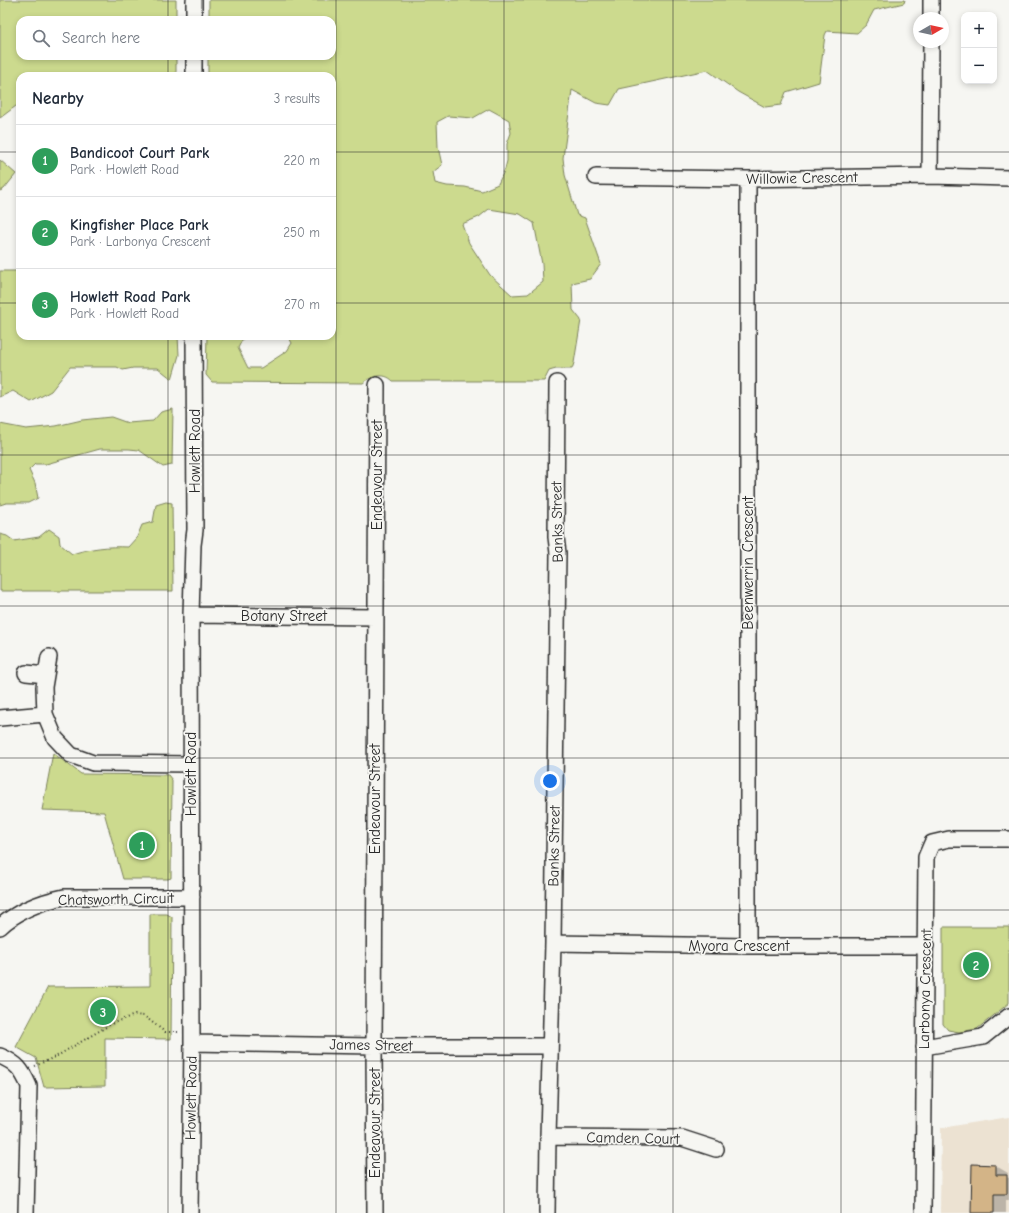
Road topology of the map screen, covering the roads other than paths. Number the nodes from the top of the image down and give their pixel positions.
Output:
1 (194, 0) edge
2 (931, 0) edge
3 (931, 12) edge
4 (194, 16) edge
5 (931, 48) edge
6 (194, 60) edge
7 (194, 72) edge
8 (930, 176) junction
9 (596, 177) dead end
10 (1009, 178) edge
11 (748, 179) junction
12 (194, 340) edge
13 (557, 383) dead end
14 (377, 385) dead end
15 (191, 615) junction
16 (376, 617) junction
17 (48, 657) dead end
18 (26, 673) dead end
19 (46, 675) junction
20 (45, 714) junction
21 (0, 718) edge
22 (191, 764) junction
23 (1009, 839) edge
24 (192, 897) junction
25 (0, 927) edge
26 (553, 943) junction
27 (748, 946) junction
28 (926, 946) junction
29 (1009, 1016) edge
30 (192, 1038) junction
31 (374, 1046) junction
32 (550, 1046) junction
33 (924, 1047) junction
34 (0, 1056) edge
35 (548, 1137) junction
36 (716, 1149) dead end
37 (26, 1213) edge
38 (190, 1213) edge
39 (375, 1213) edge
40 (547, 1213) edge
41 (923, 1213) edge

1 - 4 street
2 - 3 street
5 - 8 street
6 - 7 street
8 - 10 street, Willowie Crescent
8 - 11 street, Willowie Crescent
9 - 11 street, Willowie Crescent
11 - 27 street, Beenwerrin Crescent
12 - 15 street, Howlett Road
13 - 26 street, Banks Street
14 - 16 street, Endeavour Street
15 - 16 street, Botany Street
15 - 22 street, Howlett Road
16 - 31 street, Endeavour Street
17 - 19 street
18 - 19 street
19 - 20 street
20 - 21 street
20 - 22 street
22 - 24 street, Howlett Road
23 - 28 street, Larbonya Crescent
24 - 25 street, Chatsworth Circuit
24 - 30 street, Howlett Road
26 - 27 street, Myora Crescent
26 - 32 street, Banks Street
27 - 28 street, Myora Crescent
28 - 33 street, Larbonya Crescent
29 - 33 street
30 - 31 street, James Street
30 - 38 street, Howlett Road
31 - 32 street, James Street
31 - 39 street, Endeavour Street
32 - 35 street, Banks Street
33 - 41 street, Larbonya Crescent
34 - 37 street
35 - 36 street, Camden Court
35 - 40 street, Banks Street

